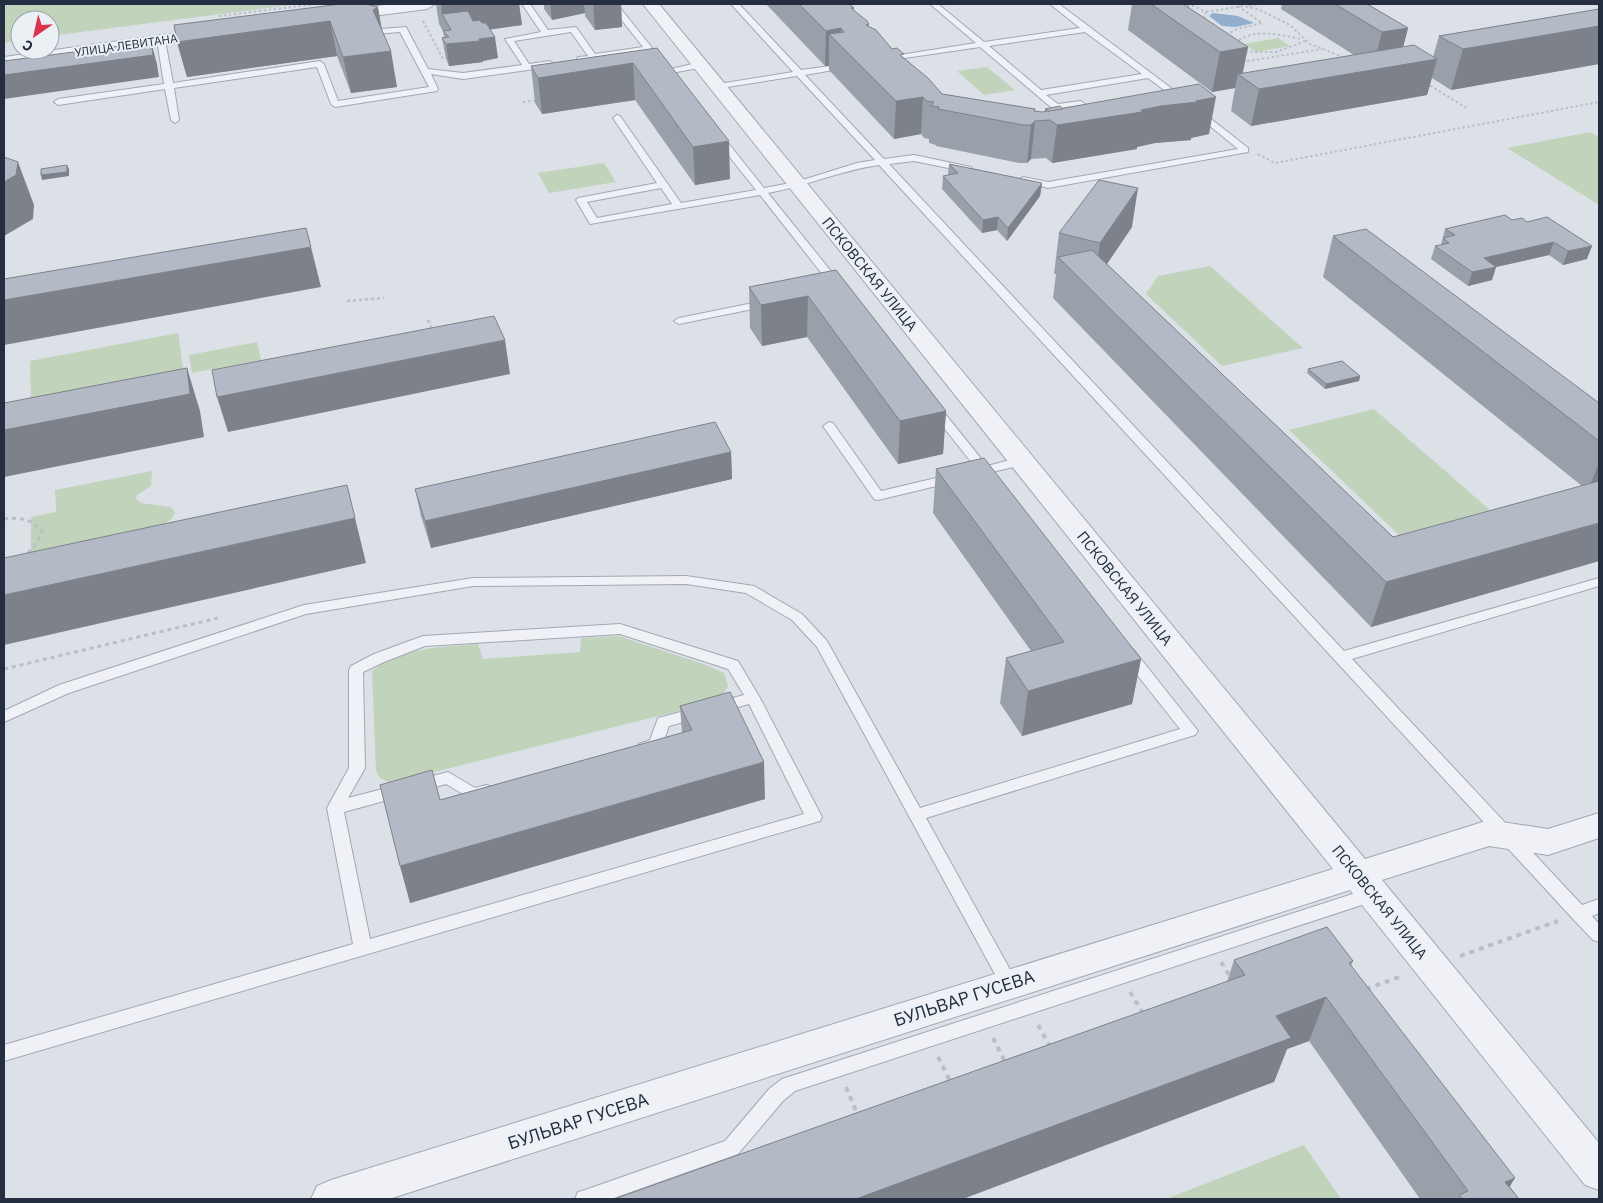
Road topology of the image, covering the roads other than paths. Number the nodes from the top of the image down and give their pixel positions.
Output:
1 (427, 4) edge
2 (526, 4) edge
3 (613, 4) edge
4 (651, 4) edge
5 (735, 4) edge
6 (934, 4) edge
7 (1054, 4) edge
8 (368, 12) junction
9 (330, 17) edge
10 (1087, 29) junction
11 (226, 31) edge
12 (546, 33) junction
13 (161, 40) junction
14 (982, 44) junction
15 (592, 58) junction
16 (658, 60) junction
17 (4, 62) edge
18 (701, 65) junction
19 (842, 66) edge
20 (894, 66) edge
21 (527, 70) junction
22 (425, 71) junction
23 (800, 73) junction
24 (1150, 75) junction
25 (169, 86) junction
26 (678, 86) edge
27 (718, 87) junction
28 (1040, 94) junction
29 (58, 102) edge
30 (616, 118) edge
31 (175, 120) dead end
32 (708, 123) edge
33 (1092, 124) dead end
34 (883, 162) junction
35 (981, 172) edge
36 (1010, 177) edge
37 (663, 185) junction
38 (798, 185) junction
39 (762, 191) junction
40 (678, 206) junction
41 (838, 292) edge
42 (783, 300) edge
43 (679, 321) dead end
44 (924, 394) edge
45 (830, 426) dead end
46 (1022, 461) junction
47 (984, 470) junction
48 (996, 485) edge
49 (1599, 582) edge
50 (1117, 639) edge
51 (1341, 657) junction
52 (752, 698) junction
53 (4, 717) edge
54 (627, 752) edge
55 (502, 786) edge
56 (335, 808) junction
57 (916, 815) junction
58 (1599, 825) edge
59 (1505, 834) junction
60 (1365, 884) junction
61 (1599, 906) edge
62 (1579, 914) junction
63 (1599, 936) edge
64 (363, 949) junction
65 (1018, 996) junction
66 (4, 1053) edge
67 (1599, 1172) edge
68 (331, 1199) edge
69 (585, 1199) edge

1 - 8 street
2 - 12 lane
3 - 16 lane
4 - 18 street, ПСКОВСКАЯ УЛИЦА
5 - 23 lane
6 - 14 lane
7 - 10 lane
8 - 9 street
8 - 22 lane
10 - 14 lane
10 - 24 lane
11 - 13 street, УЛИЦА ЛЕВИТАНА
12 - 15 lane
12 - 21 lane
13 - 17 street, УЛИЦА ЛЕВИТАНА
13 - 25 lane
14 - 20 lane
14 - 28 lane
15 - 16 lane
15 - 21 lane
16 - 18 lane
16 - 26 lane
18 - 27 street, ПСКОВСКАЯ УЛИЦА
19 - 23 lane
21 - 22 lane
22 - 25 lane
23 - 27 lane
23 - 34 lane
24 - 28 lane
24 - 36 lane
25 - 29 lane
25 - 31 lane
27 - 38 street, ПСКОВСКАЯ УЛИЦА
28 - 33 lane
30 - 37 lane
32 - 39 lane
34 - 35 lane
34 - 38 lane
34 - 51 lane
37 - 40 lane
37 - 40 lane
38 - 39 lane
38 - 46 street, ПСКОВСКАЯ УЛИЦА
39 - 40 lane
39 - 41 lane
42 - 43 lane
44 - 47 lane
45 - 47 lane
46 - 47 lane
46 - 60 street, ПСКОВСКАЯ УЛИЦА
47 - 48 lane
49 - 51 lane
50 - 57 lane
51 - 59 lane
52 - 54 lane
52 - 56 lane
52 - 64 lane
53 - 57 lane
55 - 56 lane
56 - 64 lane
57 - 65 lane
58 - 59 street, БУЛЬВАР ГУСЕВА
59 - 60 street, БУЛЬВАР ГУСЕВА
59 - 62 lane
60 - 65 street, БУЛЬВАР ГУСЕВА
60 - 65 lane
60 - 67 street, ПСКОВСКАЯ УЛИЦА
61 - 62 lane
62 - 63 lane
64 - 66 lane
65 - 68 street, БУЛЬВАР ГУСЕВА
65 - 69 lane

